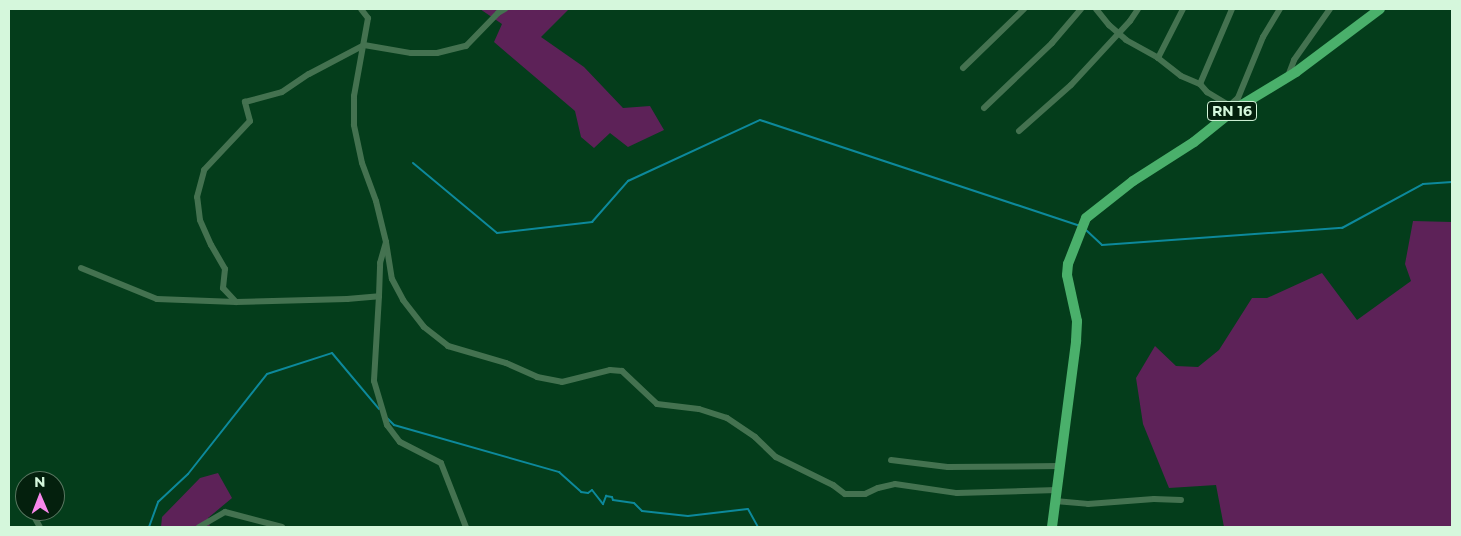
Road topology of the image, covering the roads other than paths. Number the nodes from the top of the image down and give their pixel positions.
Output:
1 (361, 9) edge
2 (505, 9) edge
3 (1024, 9) edge
4 (1081, 9) edge
5 (1096, 9) edge
6 (1138, 9) edge
7 (1183, 9) edge
8 (1232, 9) edge
9 (1280, 9) edge
10 (1330, 9) edge
11 (1380, 9) edge
12 (1118, 33) junction
13 (364, 45) junction
14 (1158, 58) junction
15 (963, 68) dead end
16 (1286, 79) junction
17 (1200, 84) junction
18 (1232, 107) junction
19 (984, 108) dead end
20 (1019, 131) dead end
21 (386, 242) junction
22 (81, 268) dead end
23 (378, 296) junction
24 (236, 302) junction
25 (891, 460) dead end
26 (1060, 466) junction
27 (1057, 490) junction
28 (1181, 500) dead end
29 (1055, 501) junction
30 (199, 527) edge
31 (282, 527) edge
32 (466, 527) edge
33 (1052, 527) edge

1 - 13 street
2 - 13 street
3 - 15 street
4 - 19 street
5 - 12 street
6 - 12 street
7 - 14 street
8 - 17 street
9 - 18 street
10 - 16 street
11 - 16 main road, RN 16
12 - 14 street
12 - 20 street
13 - 21 street
13 - 24 street
14 - 17 street
16 - 18 main road, RN 16
17 - 18 street
18 - 26 main road, RN 16
21 - 23 street
21 - 27 street
22 - 24 street
23 - 24 street
23 - 32 street
25 - 26 street
26 - 27 main road, RN 16
27 - 29 main road, RN 16
28 - 29 street
29 - 33 main road, RN 16
30 - 31 street

